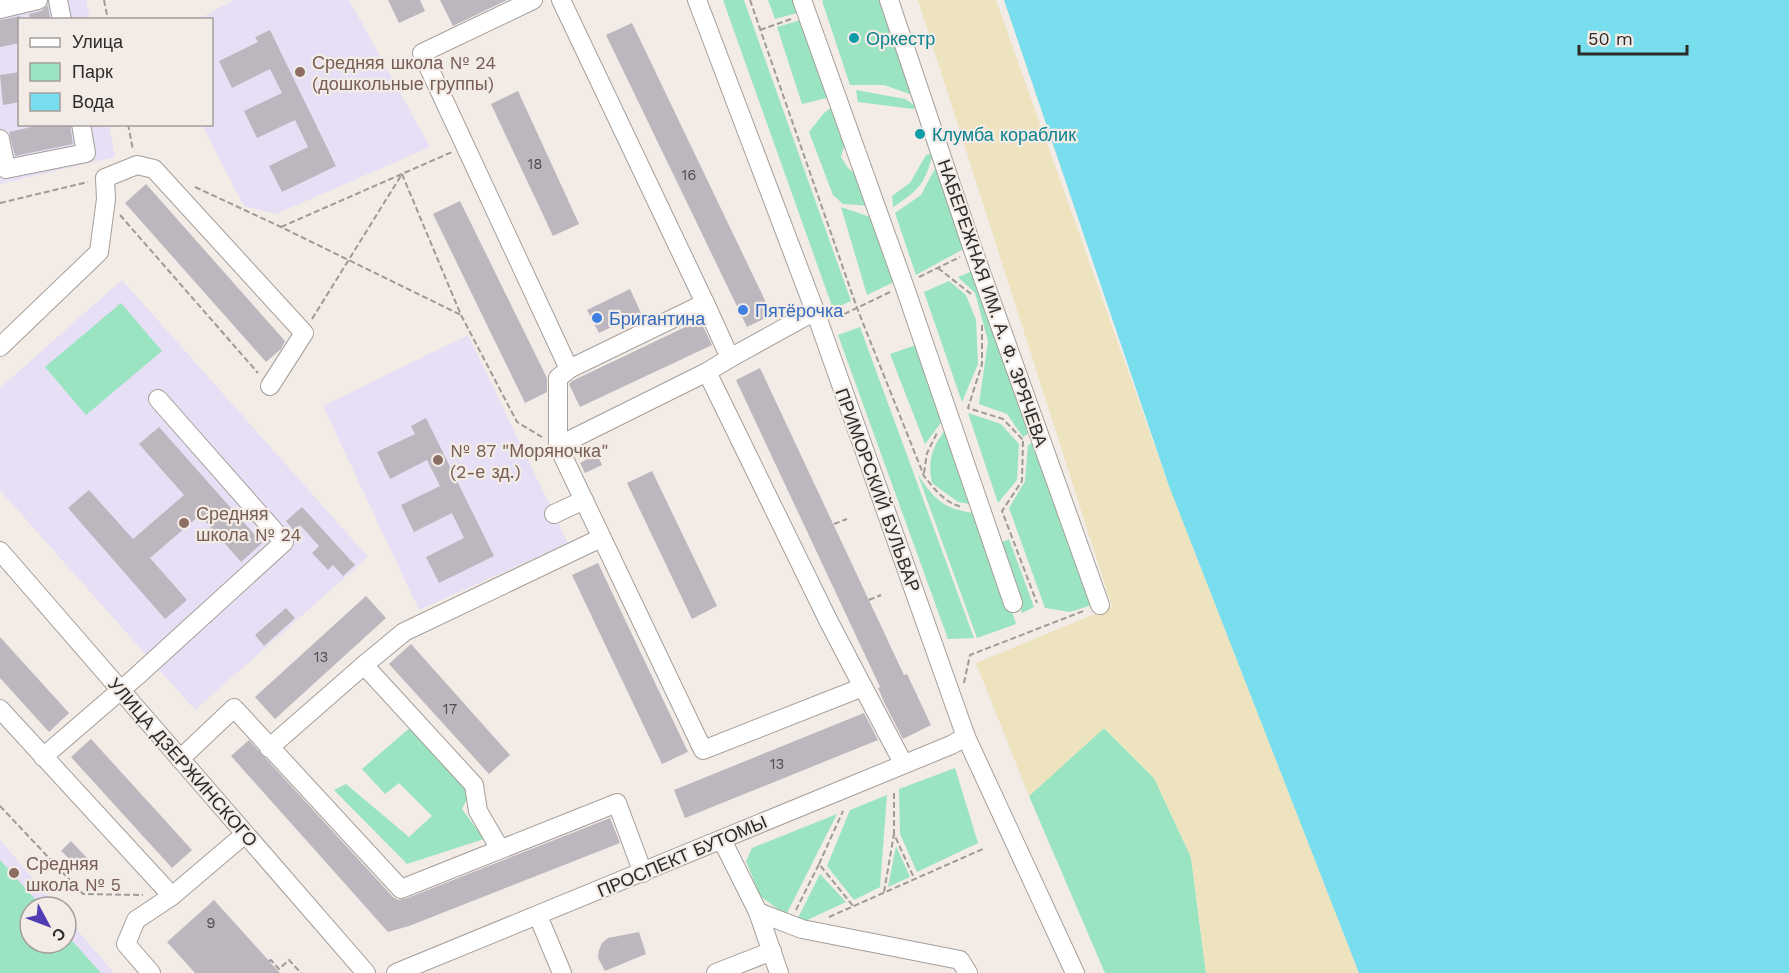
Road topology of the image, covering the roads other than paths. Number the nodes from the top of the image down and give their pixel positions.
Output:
1 (38, 0) edge
2 (58, 0) edge
3 (533, 0) edge
4 (561, 0) edge
5 (698, 0) edge
6 (889, 0) edge
7 (20, 2) edge
8 (804, 7) edge
9 (0, 9) edge
10 (62, 18) edge
11 (81, 126) edge
12 (0, 139) edge
13 (705, 303) junction
14 (818, 318) junction
15 (0, 347) edge
16 (730, 358) junction
17 (569, 369) junction
18 (707, 372) junction
19 (270, 386) road end
20 (158, 399) dead end
21 (558, 446) junction
22 (584, 500) junction
23 (554, 514) dead end
24 (602, 538) junction
25 (0, 551) edge
26 (1013, 603) dead end
27 (1100, 604) road end
28 (364, 665) junction
29 (863, 687) junction
30 (120, 690) junction
31 (0, 709) edge
32 (966, 736) junction
33 (269, 747) junction
34 (43, 757) junction
35 (180, 759) junction
36 (903, 764) junction
37 (246, 834) junction
38 (722, 840) junction
39 (500, 849) junction
40 (643, 873) junction
41 (172, 896) junction
42 (758, 912) junction
43 (538, 916) junction
44 (772, 951) junction
45 (152, 973) edge
46 (366, 973) edge
47 (396, 973) edge
48 (562, 973) edge
49 (716, 973) edge
50 (779, 973) edge
51 (968, 973) edge
52 (1075, 973) edge

1 - 7 street
2 - 10 street
3 - 17 street
4 - 13 street
5 - 14 street, ПРИМОРСКИЙ БУЛЬВАР
6 - 27 street, НАБЕРЕЖНАЯ ИМ. А. Ф. ЗРЯЧЕВА
7 - 9 street
8 - 26 street
11 - 12 street
13 - 16 street
13 - 17 street
14 - 16 street
14 - 32 street, ПРИМОРСКИЙ БУЛЬВАР
15 - 19 street
16 - 18 street
17 - 21 street
18 - 21 street
18 - 29 street
20 - 30 street
21 - 22 street
22 - 23 street
22 - 24 street
24 - 28 street
24 - 29 street
25 - 30 street, УЛИЦА ДЗЕРЖИНСКОГО
28 - 33 street
28 - 39 street
29 - 36 street
30 - 34 street
30 - 35 street, УЛИЦА ДЗЕРЖИНСКОГО
31 - 34 street
32 - 36 street, ПРОСПЕКТ БУТОМЫ
32 - 52 street, ПРИМОРСКИЙ БУЛЬВАР
33 - 35 street
33 - 39 street
34 - 41 street
35 - 37 street, УЛИЦА ДЗЕРЖИНСКОГО
36 - 38 street, ПРОСПЕКТ БУТОМЫ
37 - 41 street
37 - 46 street, УЛИЦА ДЗЕРЖИНСКОГО
38 - 40 street, ПРОСПЕКТ БУТОМЫ
38 - 42 street
39 - 40 street
40 - 43 street, ПРОСПЕКТ БУТОМЫ
41 - 45 street
42 - 44 street
42 - 51 street
43 - 47 street, ПРОСПЕКТ БУТОМЫ
43 - 48 street
44 - 49 street
44 - 50 street

